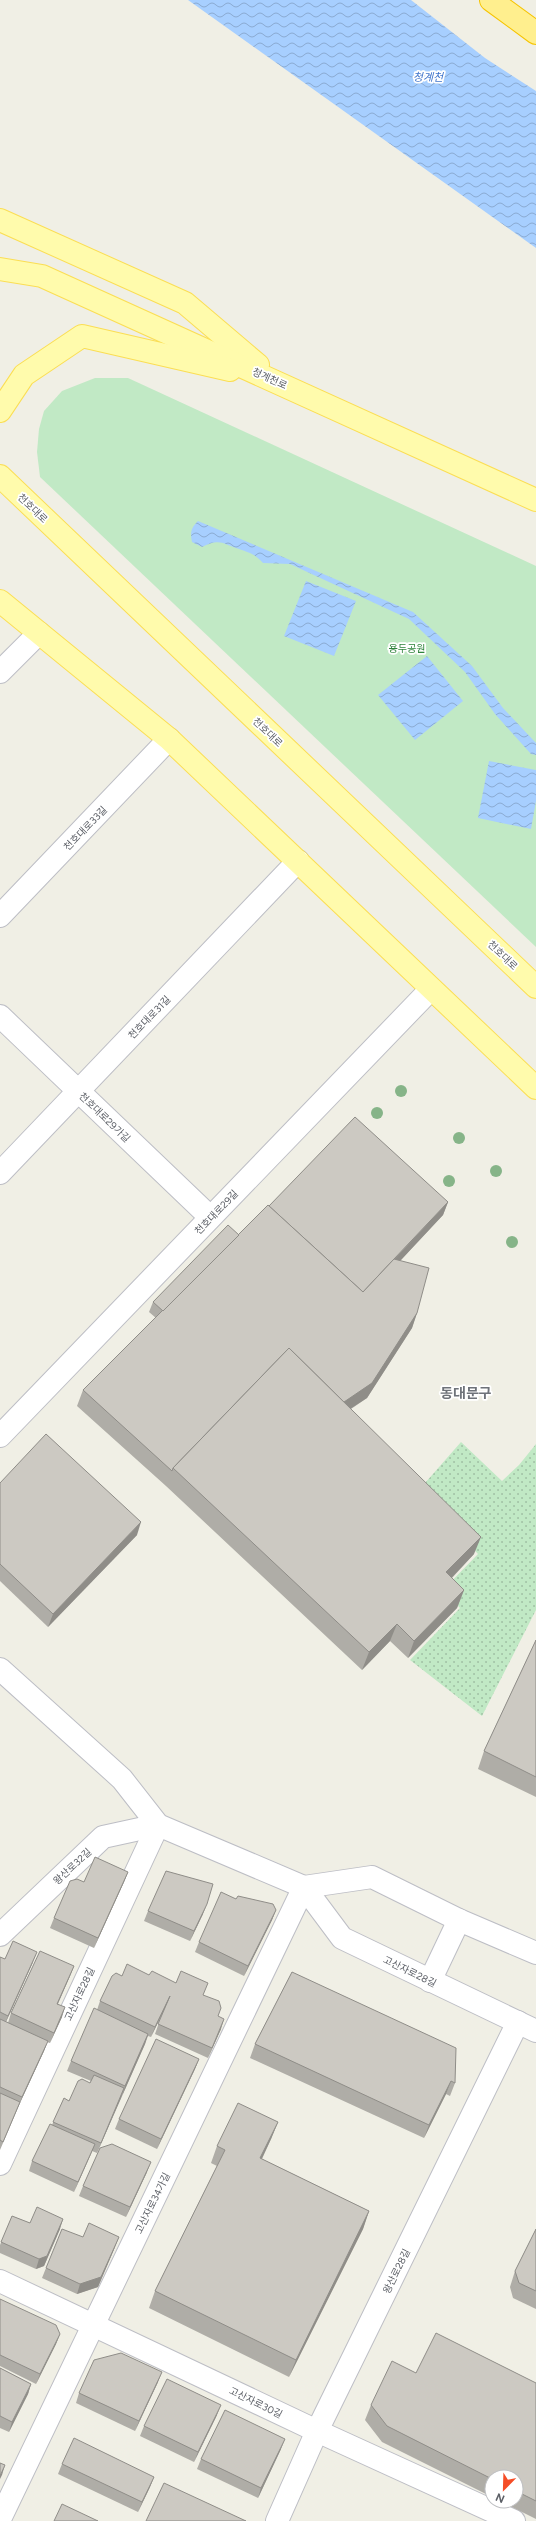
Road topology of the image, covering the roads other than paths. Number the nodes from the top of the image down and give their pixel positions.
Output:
1 (491, 0) edge
2 (536, 33) edge
3 (0, 220) edge
4 (0, 269) edge
5 (277, 381) junction
6 (0, 411) edge
7 (0, 476) edge
8 (536, 500) edge
9 (0, 600) edge
10 (39, 633) junction
11 (0, 672) edge
12 (169, 739) junction
13 (298, 861) junction
14 (0, 916) edge
15 (536, 987) edge
16 (431, 989) junction
17 (0, 1016) edge
18 (536, 1088) edge
19 (78, 1091) junction
20 (0, 1173) edge
21 (210, 1218) junction
22 (0, 1436) edge
23 (0, 1670) edge
24 (158, 1825) junction
25 (304, 1887) junction
26 (459, 1920) junction
27 (0, 1935) edge
28 (536, 1953) edge
29 (430, 1981) junction
30 (527, 2026) edge
31 (0, 2164) edge
32 (0, 2281) edge
33 (93, 2324) junction
34 (317, 2432) junction
35 (0, 2519) edge
36 (277, 2521) edge
37 (514, 2521) edge

1 - 2 highway
3 - 5 main road
4 - 5 main road, 청계천로
5 - 6 main road
5 - 8 main road, 청계천로
7 - 15 main road, 천호대로
9 - 10 main road
10 - 11 street
10 - 12 main road
12 - 13 main road
12 - 14 street, 천호대로33길
13 - 16 main road
13 - 19 street, 천호대로31길
16 - 18 main road
16 - 21 street, 천호대로29길
17 - 19 street, 천호대로29가길
19 - 20 street, 천호대로31길
19 - 21 street, 천호대로29가길
21 - 22 street, 천호대로29길
23 - 24 street
24 - 25 street
24 - 27 street, 왕산로32길
24 - 31 street, 고산자로28길
25 - 26 street
25 - 29 street, 고산자로28길
25 - 33 street, 고산자로34가길
26 - 28 street
26 - 29 street
29 - 30 street, 고산자로28길
30 - 34 street, 왕산로28길
32 - 33 street, 고산자로30길
33 - 34 street, 고산자로30길
33 - 35 street, 고산자로34가길
34 - 36 street, 왕산로28길
34 - 37 street, 고산자로30길

